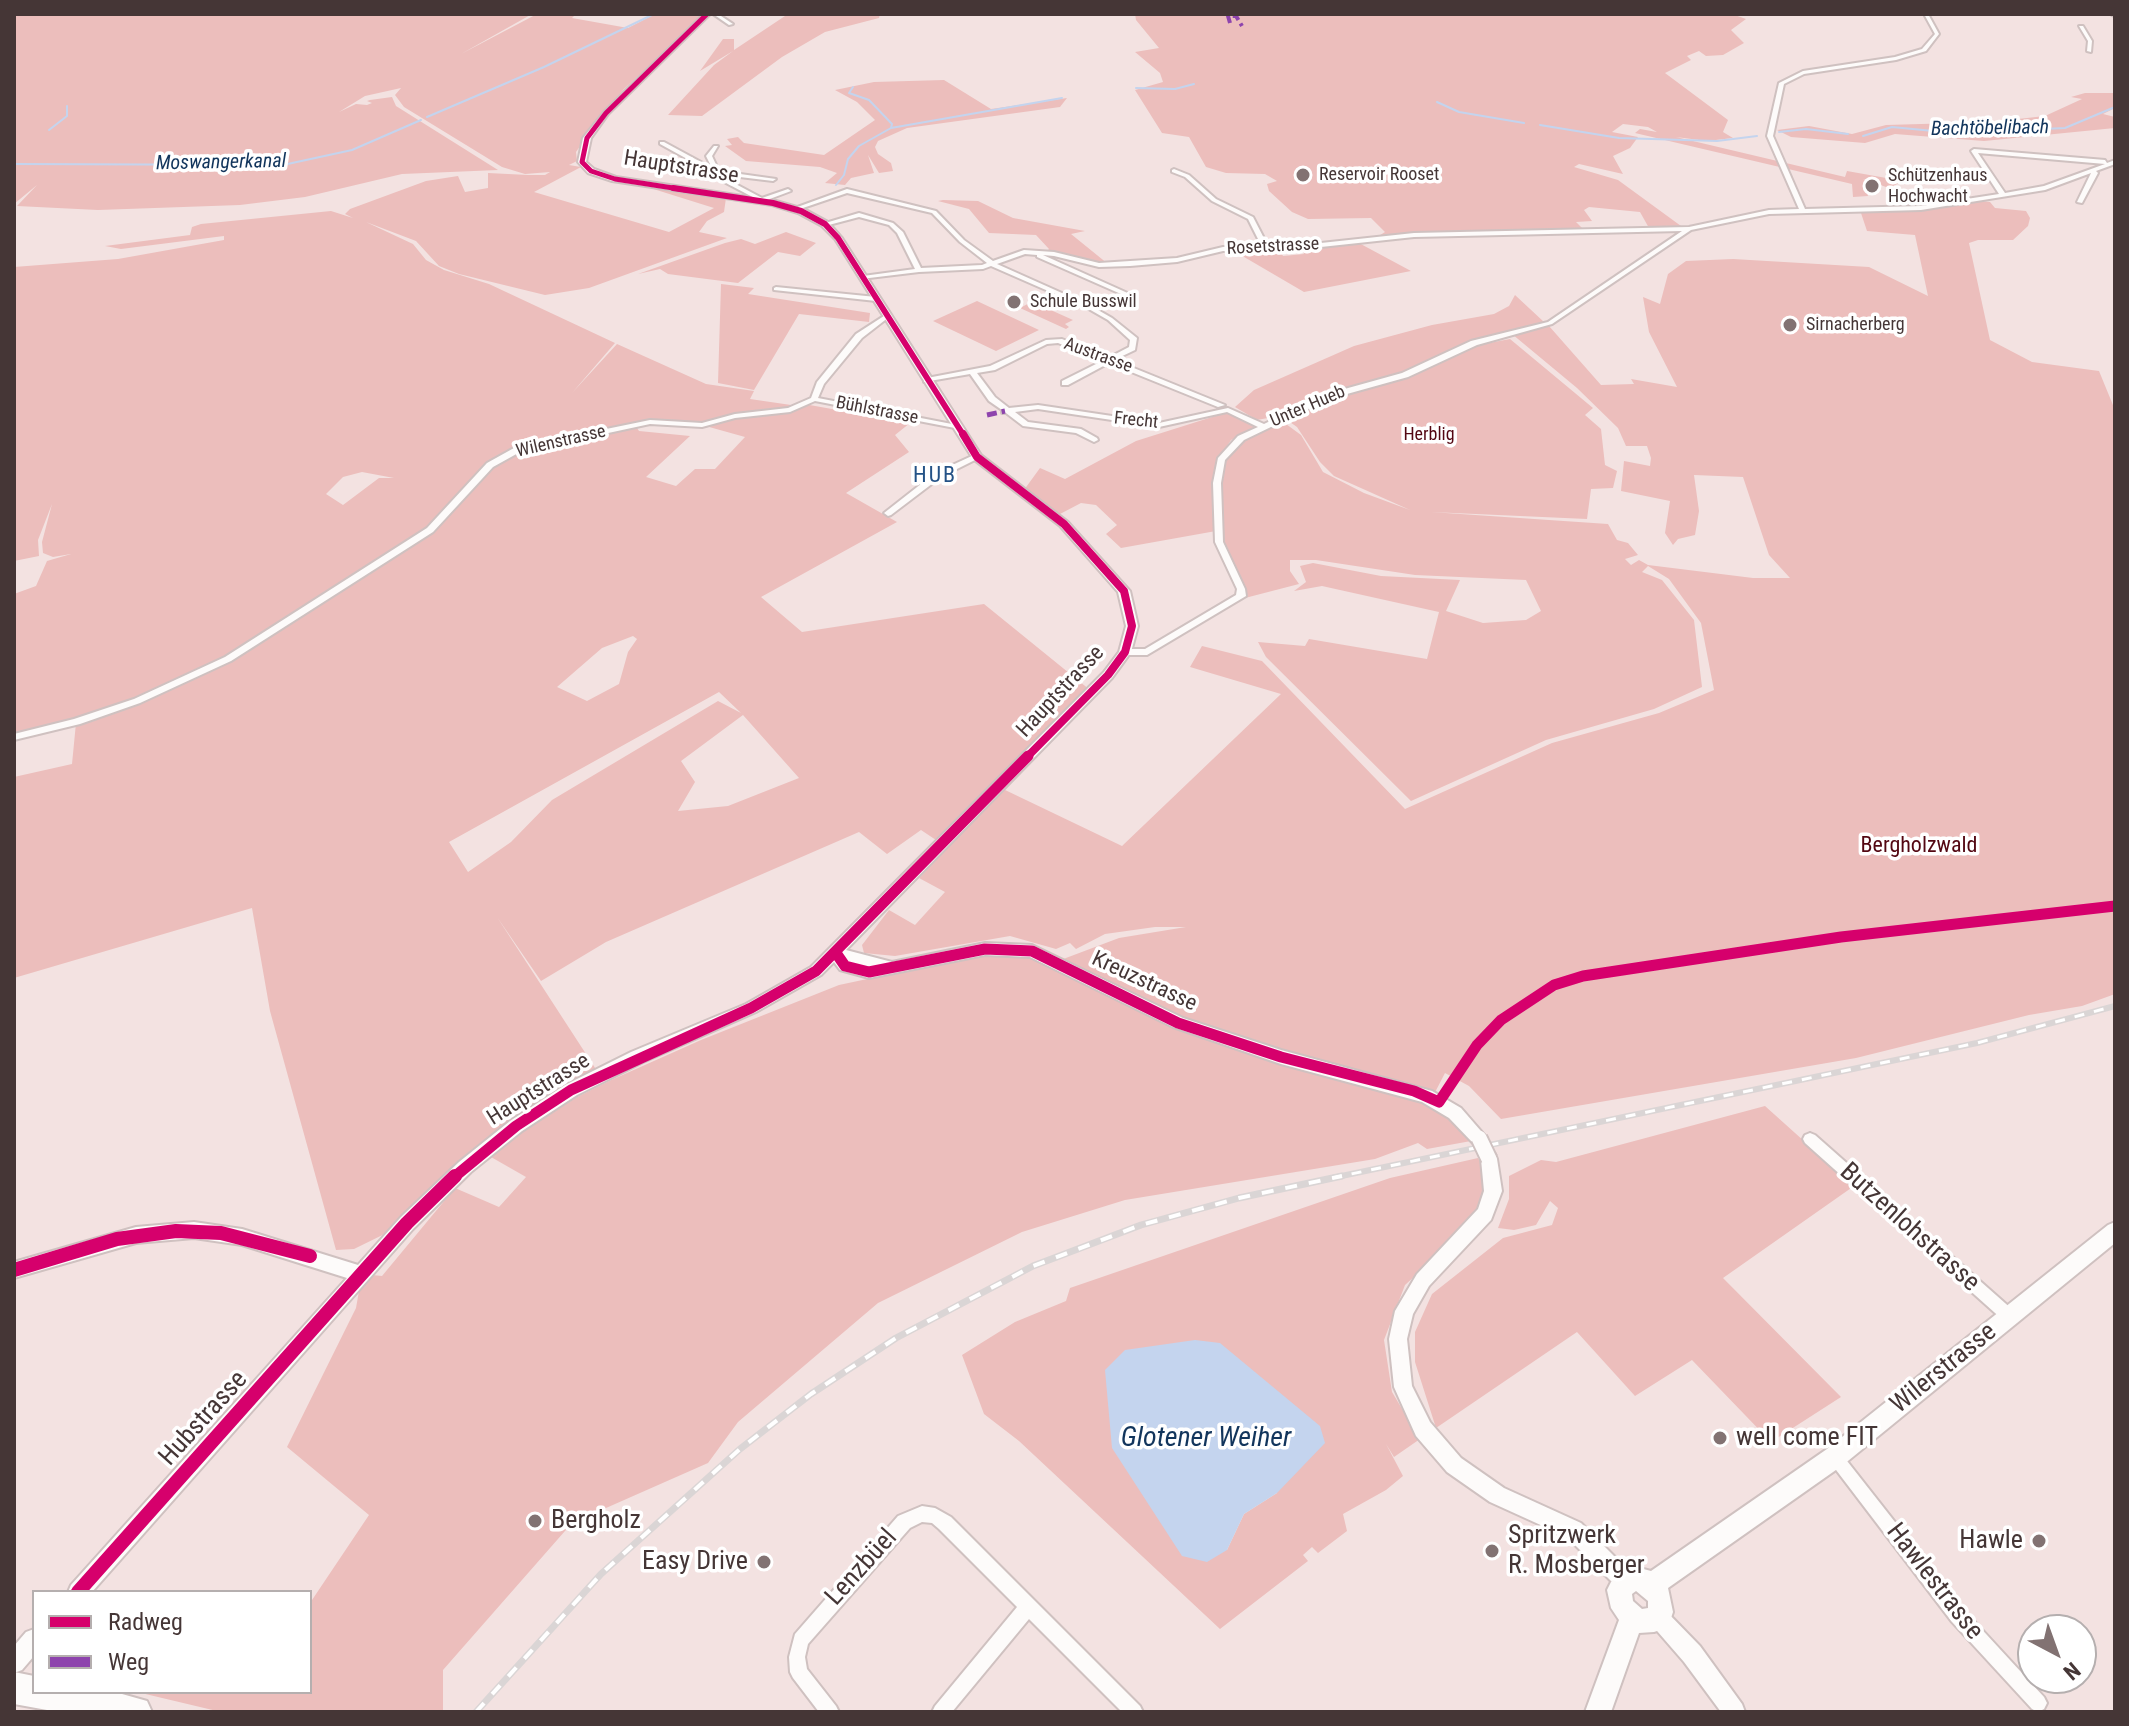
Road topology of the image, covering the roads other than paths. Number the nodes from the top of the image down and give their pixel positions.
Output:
1 (707, 14) edge
2 (715, 14) edge
3 (1926, 14) edge
4 (731, 24) dead end
5 (2081, 27) dead end
6 (2089, 51) dead end
7 (662, 143) dead end
8 (716, 147) dead end
9 (2112, 162) edge
10 (2092, 170) junction
11 (1174, 171) dead end
12 (718, 174) junction
13 (773, 179) dead end
14 (788, 191) dead end
15 (2003, 195) junction
16 (765, 200) junction
17 (2080, 202) dead end
18 (795, 209) junction
19 (1802, 210) junction
20 (825, 224) junction
21 (1689, 229) junction
22 (1265, 247) junction
23 (1032, 252) junction
24 (992, 264) junction
25 (919, 270) junction
26 (863, 278) junction
27 (776, 289) dead end
28 (1130, 296) dead end
29 (876, 299) junction
30 (887, 316) junction
31 (1109, 359) junction
32 (972, 372) junction
33 (927, 380) junction
34 (1065, 383) dead end
35 (1039, 397) dead end
36 (814, 399) junction
37 (1221, 405) dead end
38 (1030, 406) junction
39 (1005, 411) junction
40 (1263, 426) junction
41 (957, 427) junction
42 (1094, 440) dead end
43 (977, 457) junction
44 (888, 513) dead end
45 (1125, 652) junction
46 (14, 737) edge
47 (836, 953) junction
48 (1810, 1139) dead end
49 (2115, 1231) edge
50 (14, 1270) edge
51 (362, 1274) junction
52 (2009, 1316) junction
53 (1835, 1457) junction
54 (1625, 1581) junction
55 (1651, 1585) junction
56 (80, 1590) edge
57 (1028, 1607) junction
58 (1658, 1617) junction
59 (1632, 1618) junction
60 (32, 1642) edge
61 (14, 1662) edge
62 (45, 1694) edge
63 (2038, 1703) dead end
64 (136, 1712) edge
65 (830, 1712) edge
66 (941, 1712) edge
67 (1134, 1712) edge
68 (1598, 1712) edge
69 (1734, 1712) edge

1 - 16 street, Hauptstrasse
2 - 4 street
3 - 19 street
5 - 6 street
7 - 12 street
8 - 12 street
9 - 10 street
9 - 15 street
10 - 15 street
10 - 17 street
11 - 22 street
12 - 13 street
12 - 16 street
14 - 16 street
15 - 19 street
16 - 18 street, Hauptstrasse
18 - 20 street, Hauptstrasse
18 - 24 street
19 - 21 street
20 - 25 street
20 - 26 street, Hauptstrasse
21 - 22 street, Rosetstrasse
21 - 40 street, Unter Hueb
22 - 23 street, Rosetstrasse
23 - 24 street, Rosetstrasse
23 - 28 street
24 - 25 street, Rosetstrasse
24 - 31 street
25 - 26 street, Rosetstrasse
26 - 29 street, Hauptstrasse
27 - 29 street
29 - 30 street, Hauptstrasse
30 - 33 street, Hauptstrasse
30 - 36 street, Bühlstrasse
31 - 32 street, Austrasse
31 - 34 street
31 - 37 street, Austrasse
32 - 33 street, Austrasse
32 - 39 street
33 - 41 street, Hauptstrasse
35 - 38 street
36 - 41 street, Bühlstrasse
36 - 46 street, Wilenstrasse
38 - 39 street, Frecht
38 - 40 street, Frecht
39 - 42 street
40 - 45 street, Unter Hueb
41 - 43 street, Hauptstrasse
43 - 44 street
43 - 45 street, Hauptstrasse
45 - 47 street, Hauptstrasse
47 - 51 street, Hauptstrasse
47 - 54 street, Kreuzstrasse, bridge
48 - 52 street, Butzenlohstrasse
49 - 52 main road, Wilerstrasse
50 - 51 street
51 - 56 street, Hubstrasse
52 - 53 main road, Wilerstrasse
53 - 55 main road, Wilerstrasse
53 - 63 street, Hawlestrasse
54 - 55 main road
54 - 59 main road
55 - 58 main road
57 - 65 street, Lenzbüel
57 - 66 street
57 - 67 street, Lenzbüel
58 - 59 main road
58 - 69 street
59 - 68 main road
60 - 61 street
62 - 64 highway

